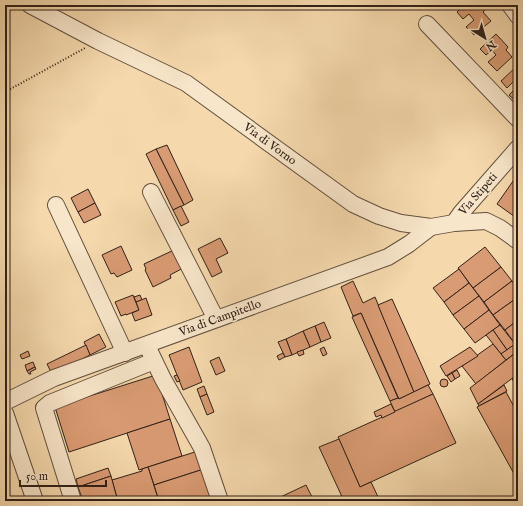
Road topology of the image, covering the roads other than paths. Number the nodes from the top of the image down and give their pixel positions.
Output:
1 (30, 5) edge
2 (510, 5) edge
3 (518, 16) edge
4 (427, 24) dead end
5 (518, 119) edge
6 (518, 148) edge
7 (151, 192) dead end
8 (56, 205) dead end
9 (454, 223) junction
10 (431, 227) junction
11 (518, 241) edge
12 (216, 319) junction
13 (146, 345) junction
14 (125, 353) junction
15 (154, 361) junction
16 (5, 402) edge
17 (5, 413) edge
18 (35, 501) edge
19 (73, 501) edge
20 (220, 501) edge

1 - 10 street, Via di Vorno
2 - 3 street
4 - 5 street
6 - 9 street, Via Stipeti
7 - 12 street
8 - 14 street
9 - 10 street, Via di Vorno
9 - 11 street, Via di Vorno
10 - 12 street, Via di Campitello
12 - 13 street, Via di Campitello
13 - 14 street, Via di Campitello
13 - 15 street
14 - 16 street, Via di Campitello
15 - 19 street
15 - 20 street
17 - 18 street

